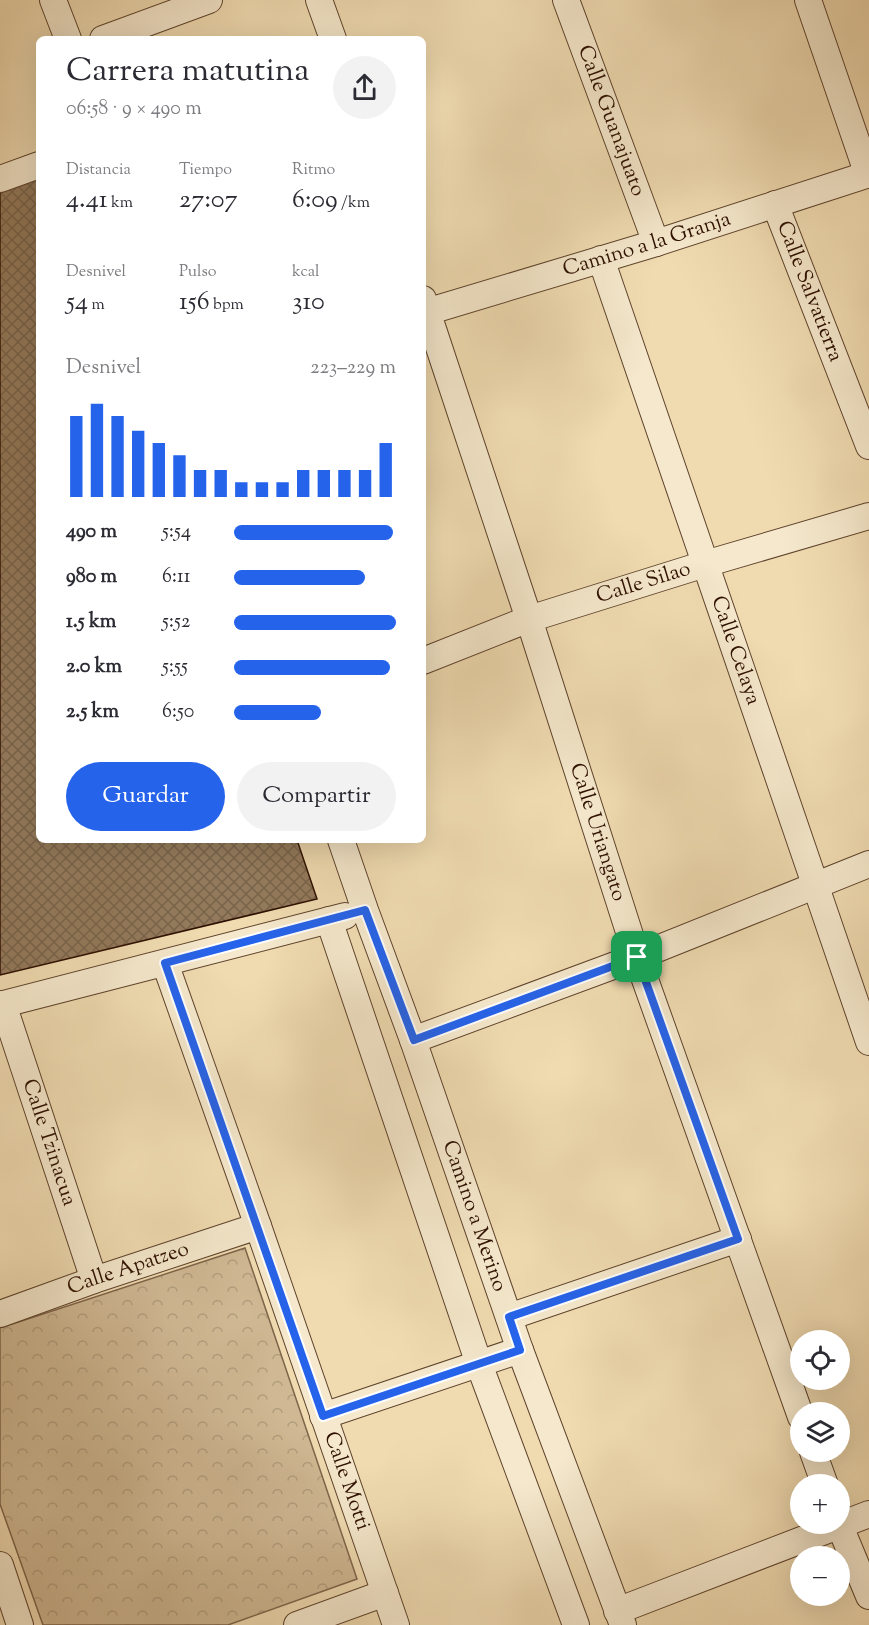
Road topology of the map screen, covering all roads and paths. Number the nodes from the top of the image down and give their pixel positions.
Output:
1 (53, 0) edge
2 (209, 0) edge
3 (319, 0) edge
4 (566, 0) edge
5 (808, 0) edge
6 (67, 36) edge
7 (111, 36) edge
8 (332, 36) edge
9 (36, 166) edge
10 (869, 174) edge
11 (0, 179) edge
12 (775, 204) junction
13 (656, 243) junction
14 (601, 259) junction
15 (426, 307) edge
16 (426, 314) edge
17 (869, 446) edge
18 (869, 516) edge
19 (705, 564) junction
20 (529, 619) junction
21 (426, 660) edge
22 (342, 843) edge
23 (869, 864) edge
24 (816, 885) junction
25 (365, 910) junction
26 (329, 920) junction
27 (637, 957) junction
28 (165, 963) junction
29 (2, 1004) edge
30 (414, 1040) junction
31 (869, 1042) edge
32 (258, 1226) junction
33 (738, 1239) junction
34 (94, 1280) junction
35 (0, 1314) edge
36 (509, 1317) junction
37 (520, 1350) junction
38 (479, 1364) junction
39 (796, 1402) edge
40 (323, 1416) junction
41 (869, 1514) edge
42 (850, 1521) edge
43 (818, 1534) edge
44 (843, 1534) edge
45 (0, 1565) edge
46 (385, 1593) junction
47 (869, 1596) edge
48 (620, 1618) edge
49 (20, 1625) edge
50 (297, 1625) edge
51 (396, 1625) edge
52 (576, 1625) edge

1 - 6 street
2 - 7 street
3 - 8 street
4 - 13 street, Calle Guanajuato
5 - 10 street
9 - 11 street
10 - 12 street, Camino a la Granja
12 - 13 street, Camino a la Granja
12 - 17 street, Calle Salvatierra
13 - 14 street, Camino a la Granja
14 - 15 street, Camino a la Granja
14 - 19 street, Calle Celaya
16 - 20 street, Calle Uriangato
18 - 19 street, Calle Silao
19 - 20 street, Calle Silao
19 - 24 street, Calle Celaya
20 - 21 street, Calle Silao
20 - 27 street, Calle Uriangato
22 - 25 street, Camino a Merino
23 - 24 street
24 - 27 street
24 - 31 street, Calle Celaya
25 - 26 street
25 - 30 street, Camino a Merino
26 - 28 street
26 - 38 street
27 - 30 street
27 - 33 street, Calle Uriangato
28 - 29 street
28 - 32 street, Calle Motti
29 - 34 street, Calle Tzinacua
30 - 36 street, Camino a Merino
32 - 34 street, Calle Apatzeo
32 - 40 street, Calle Motti
33 - 36 street
33 - 39 street, Calle Uriangato
34 - 35 street, Calle Apatzeo
36 - 37 street, Camino a Merino
37 - 38 street
37 - 48 street, Camino a Merino
38 - 40 street
38 - 52 street
40 - 46 street, Calle Motti
41 - 42 street
43 - 48 street
44 - 47 street
45 - 49 street
46 - 50 street
46 - 51 street, Calle Motti

